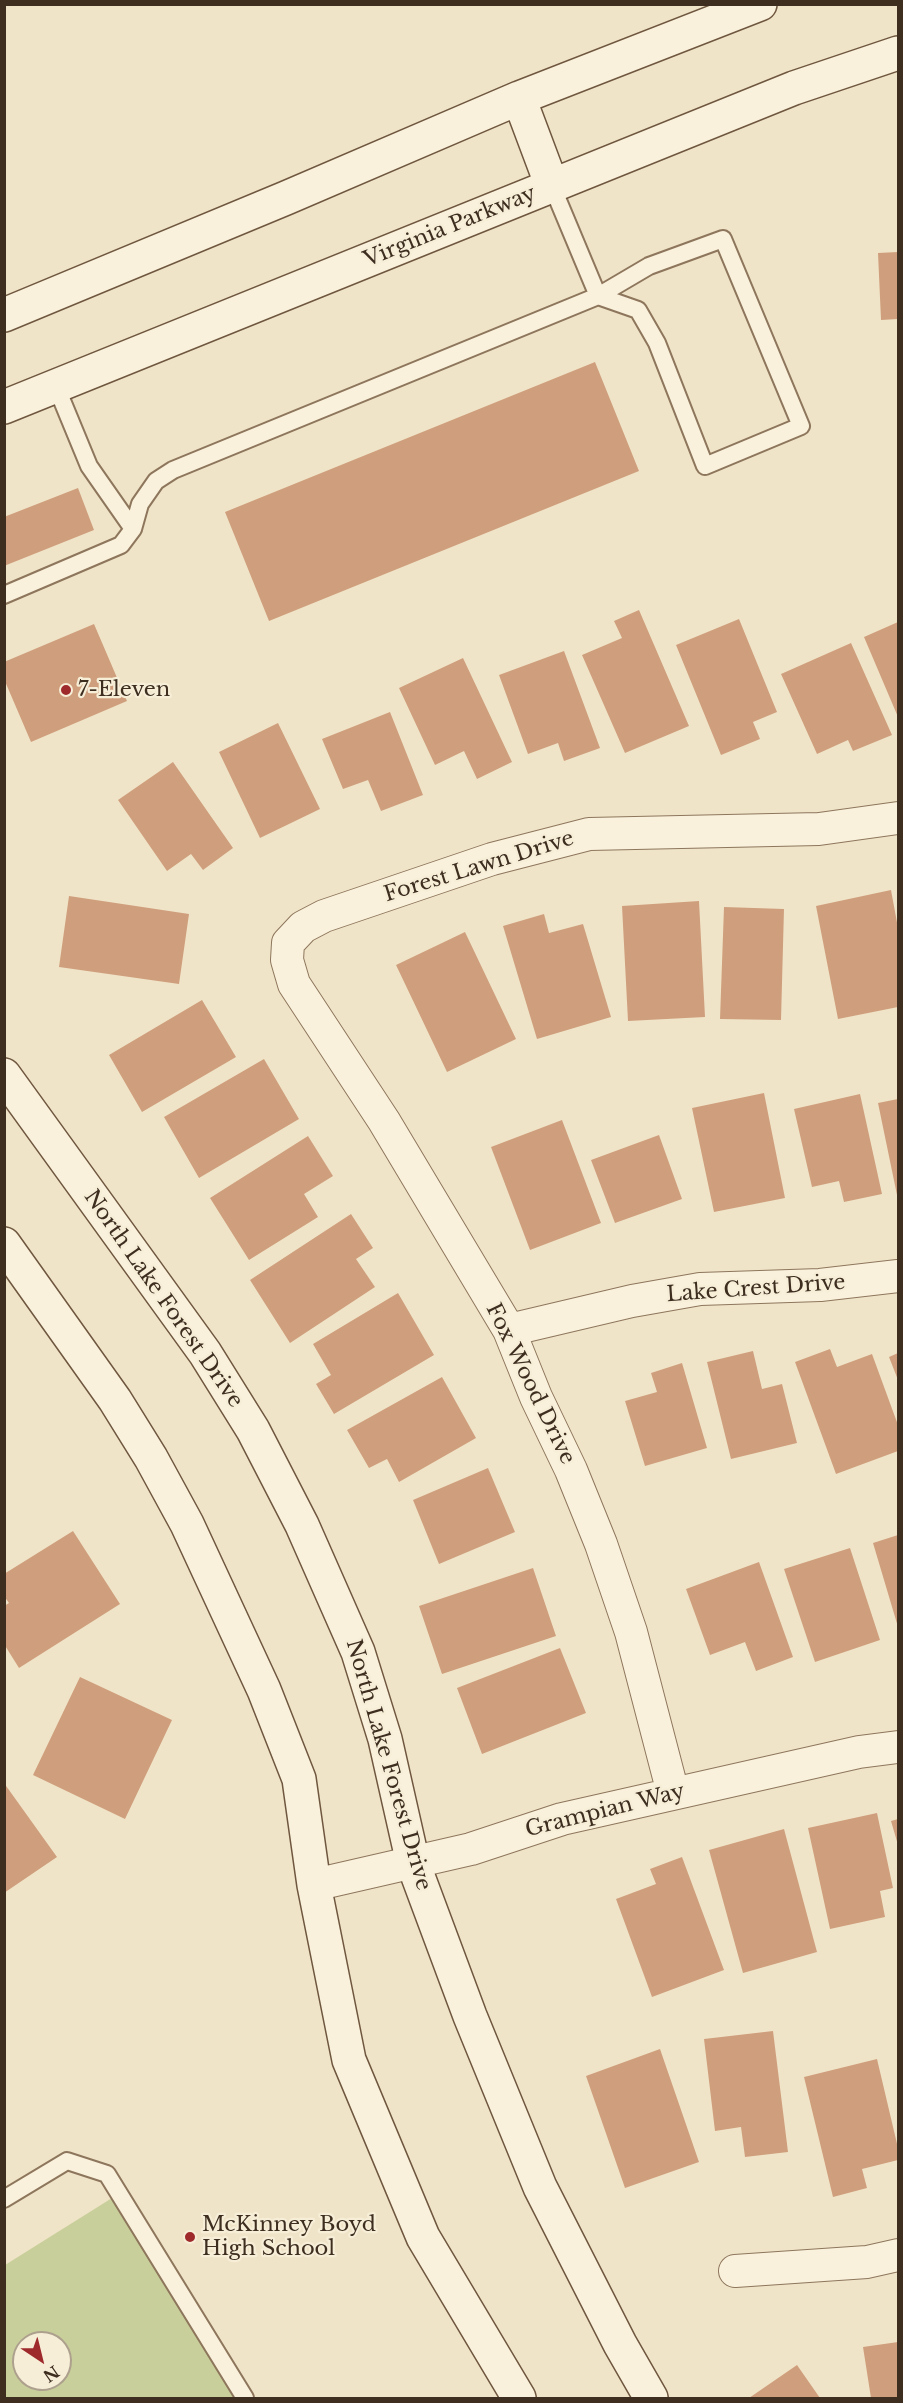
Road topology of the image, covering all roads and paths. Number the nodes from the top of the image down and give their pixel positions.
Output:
1 (760, 4) edge
2 (898, 53) edge
3 (519, 98) junction
4 (552, 186) junction
5 (598, 296) junction
6 (4, 315) edge
7 (56, 386) junction
8 (4, 406) edge
9 (133, 529) junction
10 (4, 595) edge
11 (898, 818) edge
12 (288, 943) joint
13 (4, 1075) edge
14 (4, 1244) edge
15 (898, 1276) edge
16 (508, 1330) junction
17 (898, 1747) edge
18 (673, 1793) junction
19 (413, 1863) junction
20 (314, 1885) junction
21 (4, 2199) edge
22 (898, 2255) edge
23 (735, 2271) dead end
24 (245, 2398) edge
25 (519, 2398) edge
26 (651, 2398) edge

1 - 3 main road
2 - 4 main road, Virginia Parkway
3 - 4 main road
3 - 6 main road
4 - 5 lane
4 - 7 main road, Virginia Parkway
5 - 5 lane
5 - 9 lane
7 - 8 main road, Virginia Parkway
7 - 9 lane
9 - 10 lane
11 - 12 street, Forest Lawn Drive
12 - 16 street, Fox Wood Drive
13 - 19 main road, North Lake Forest Drive
14 - 20 main road
15 - 16 street, Lake Crest Drive
16 - 18 street, Fox Wood Drive
17 - 18 street, Grampian Way
18 - 19 street, Grampian Way
19 - 20 street, Grampian Way
19 - 26 main road, North Lake Forest Drive
20 - 25 main road
21 - 24 lane
22 - 23 street

